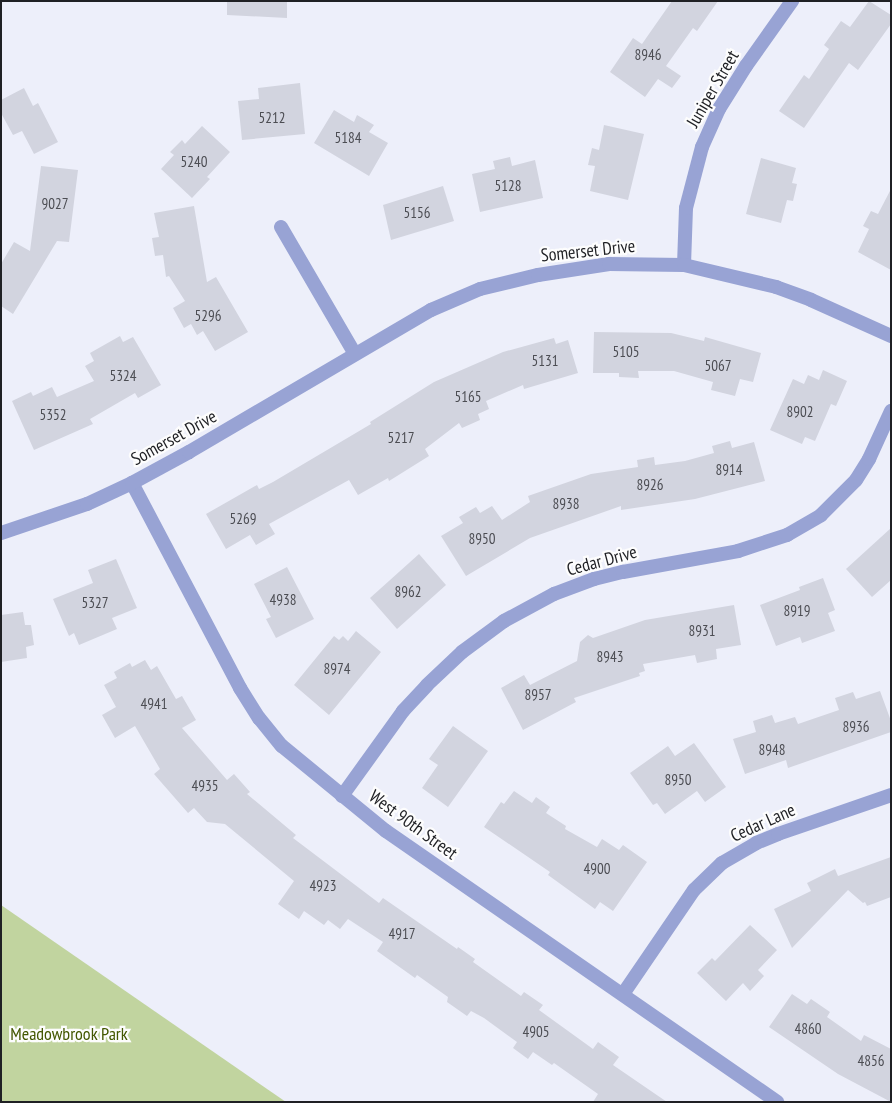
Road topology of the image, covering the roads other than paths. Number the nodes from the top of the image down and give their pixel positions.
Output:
1 (792, 1) edge
2 (281, 227) dead end
3 (684, 265) junction
4 (891, 336) edge
5 (355, 354) junction
6 (891, 411) edge
7 (132, 482) junction
8 (1, 533) edge
9 (891, 795) edge
10 (342, 796) junction
11 (623, 994) junction
12 (777, 1102) edge

1 - 3 street, Juniper Street
2 - 5 street
3 - 4 street, Somerset Drive
3 - 5 street, Somerset Drive
5 - 7 street, Somerset Drive
6 - 10 street, Cedar Drive
7 - 8 street, Somerset Drive
7 - 10 street, West 90th Street
9 - 11 street, Cedar Lane
10 - 11 street, West 90th Street
11 - 12 street, West 90th Street

